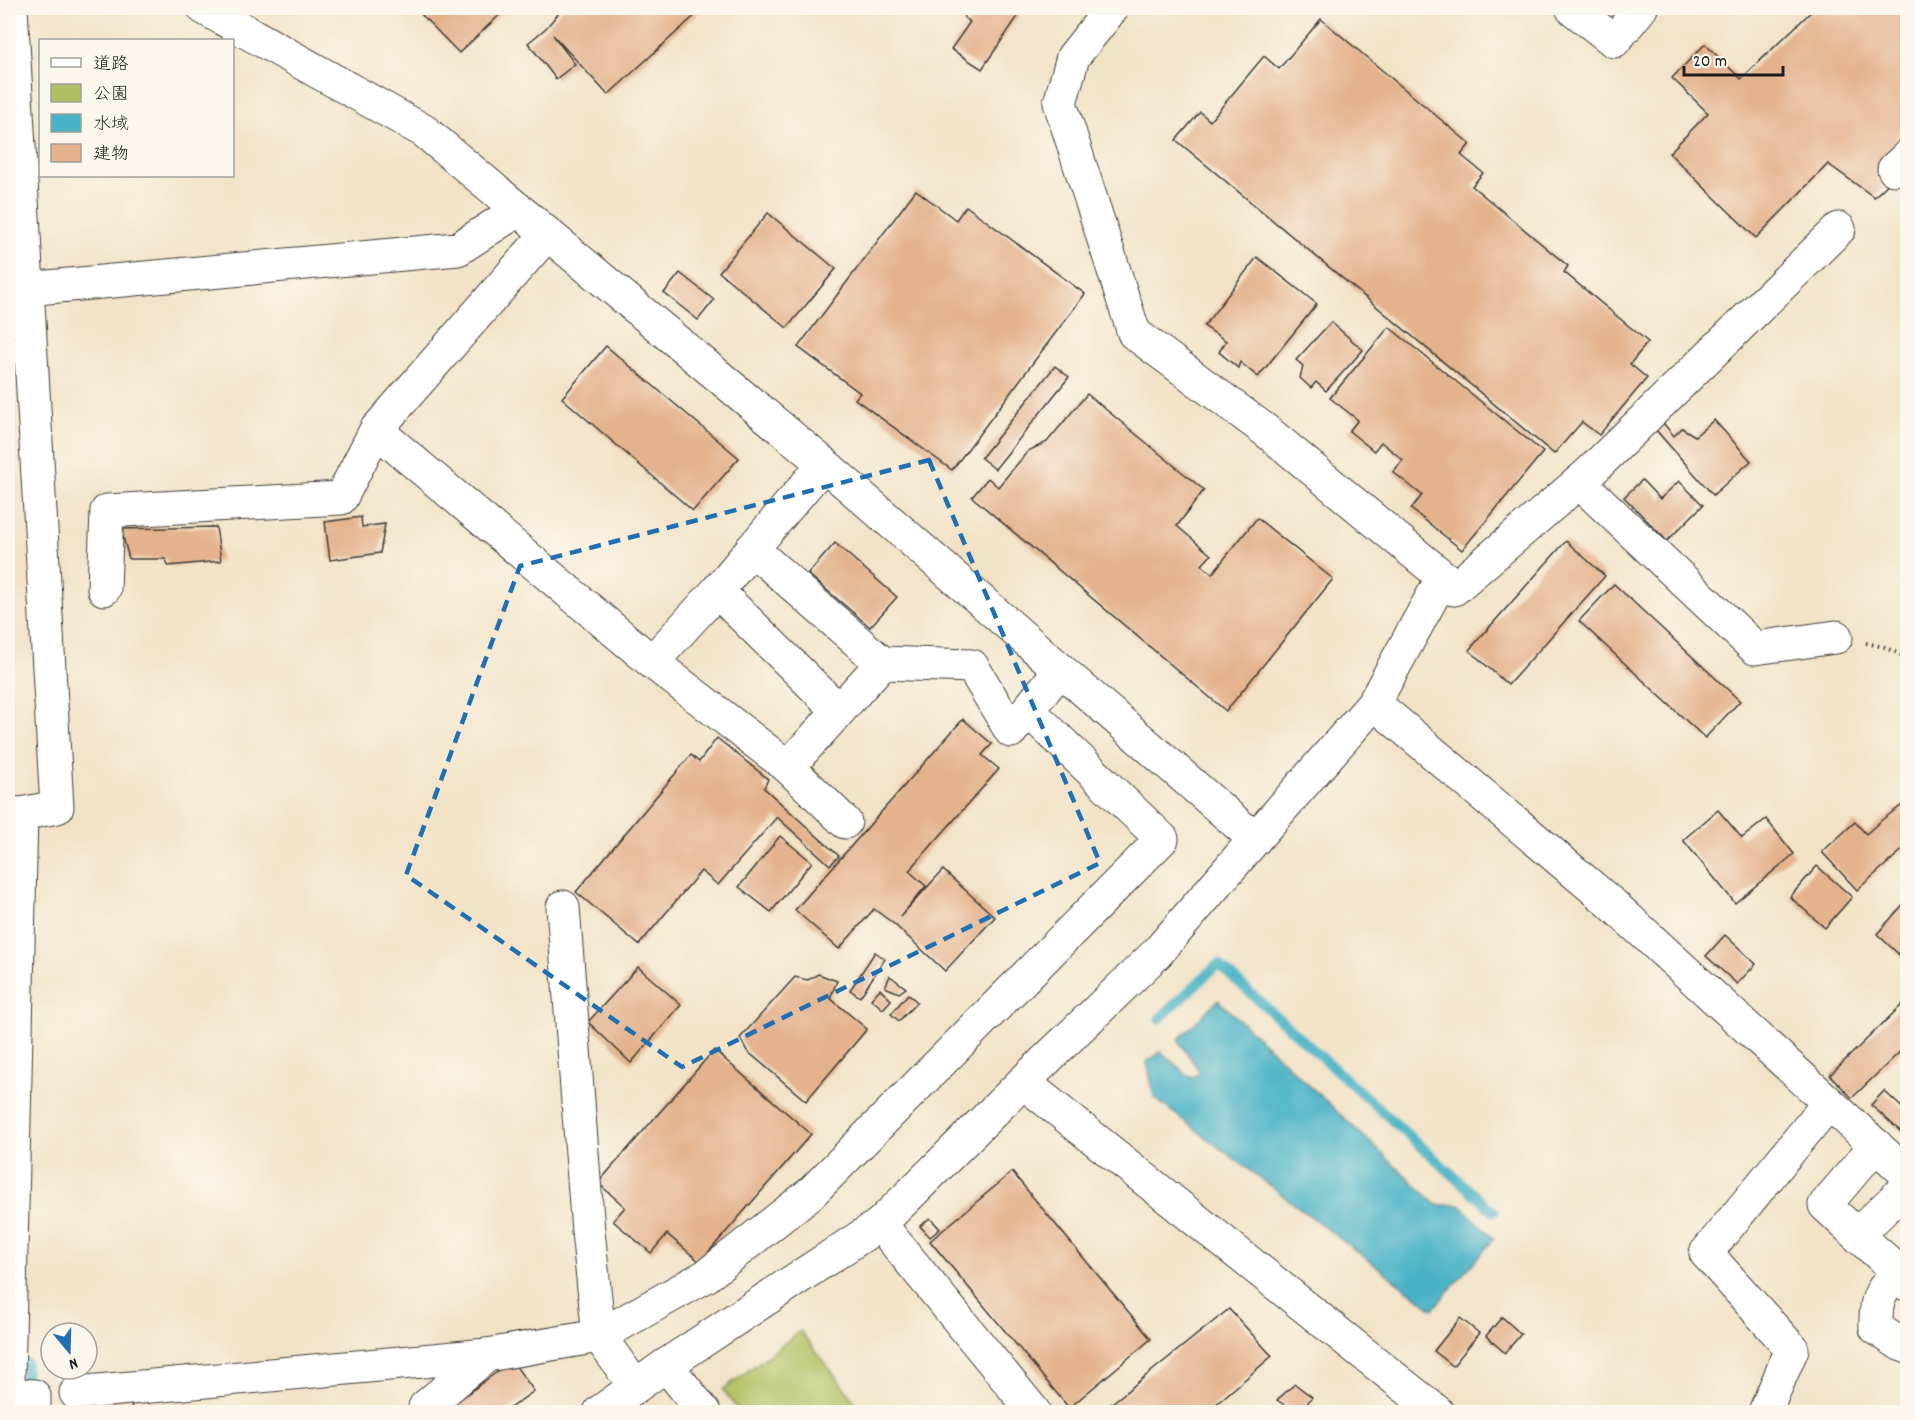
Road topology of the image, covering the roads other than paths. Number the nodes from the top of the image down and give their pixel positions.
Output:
1 (11, 8) edge
2 (204, 8) edge
3 (1112, 8) edge
4 (1572, 8) edge
5 (1641, 8) edge
6 (518, 210) junction
7 (1839, 229) dead end
8 (547, 234) junction
9 (26, 289) junction
10 (376, 430) junction
11 (824, 464) junction
12 (1580, 482) junction
13 (752, 549) junction
14 (1443, 577) junction
15 (104, 589) dead end
16 (717, 591) junction
17 (1836, 637) road end
18 (652, 662) junction
19 (882, 663) junction
20 (1060, 670) junction
21 (1374, 704) junction
22 (1028, 710) junction
23 (839, 711) junction
24 (789, 767) junction
25 (14, 813) edge
26 (845, 822) dead end
27 (1255, 839) junction
28 (563, 908) dead end
29 (1023, 1082) junction
30 (1828, 1104) junction
31 (1876, 1145) junction
32 (1908, 1175) edge
33 (1908, 1186) edge
34 (880, 1224) junction
35 (1857, 1235) junction
36 (1903, 1278) edge
37 (599, 1336) junction
38 (1908, 1347) edge
39 (487, 1355) junction
40 (666, 1365) junction
41 (635, 1386) junction
42 (76, 1393) dead end
43 (21, 1396) edge
44 (425, 1407) dead end
45 (600, 1413) edge
46 (704, 1413) edge
47 (1034, 1413) edge
48 (1437, 1413) edge
49 (1765, 1413) edge

1 - 9 street
2 - 6 street
3 - 14 street
4 - 5 street
6 - 8 street
6 - 9 street
7 - 12 street
8 - 10 street
8 - 11 street
9 - 25 street
10 - 15 street
10 - 18 street
11 - 13 street
11 - 20 street
12 - 14 street
12 - 17 street
13 - 16 street
13 - 19 street
14 - 21 street
16 - 18 street
16 - 23 street
18 - 24 street
19 - 22 street
19 - 23 street
20 - 22 street
20 - 27 street
21 - 27 street
21 - 30 street
22 - 37 street
23 - 24 street
24 - 26 street
25 - 43 street
27 - 29 street
28 - 37 street
29 - 34 street
29 - 48 street
30 - 31 street
30 - 49 street
31 - 32 street
31 - 35 street
33 - 35 street
34 - 40 street
34 - 47 street
35 - 36 street
36 - 38 street
37 - 39 street
37 - 41 street
39 - 42 street
39 - 44 street
40 - 41 street
40 - 46 street
41 - 45 street

